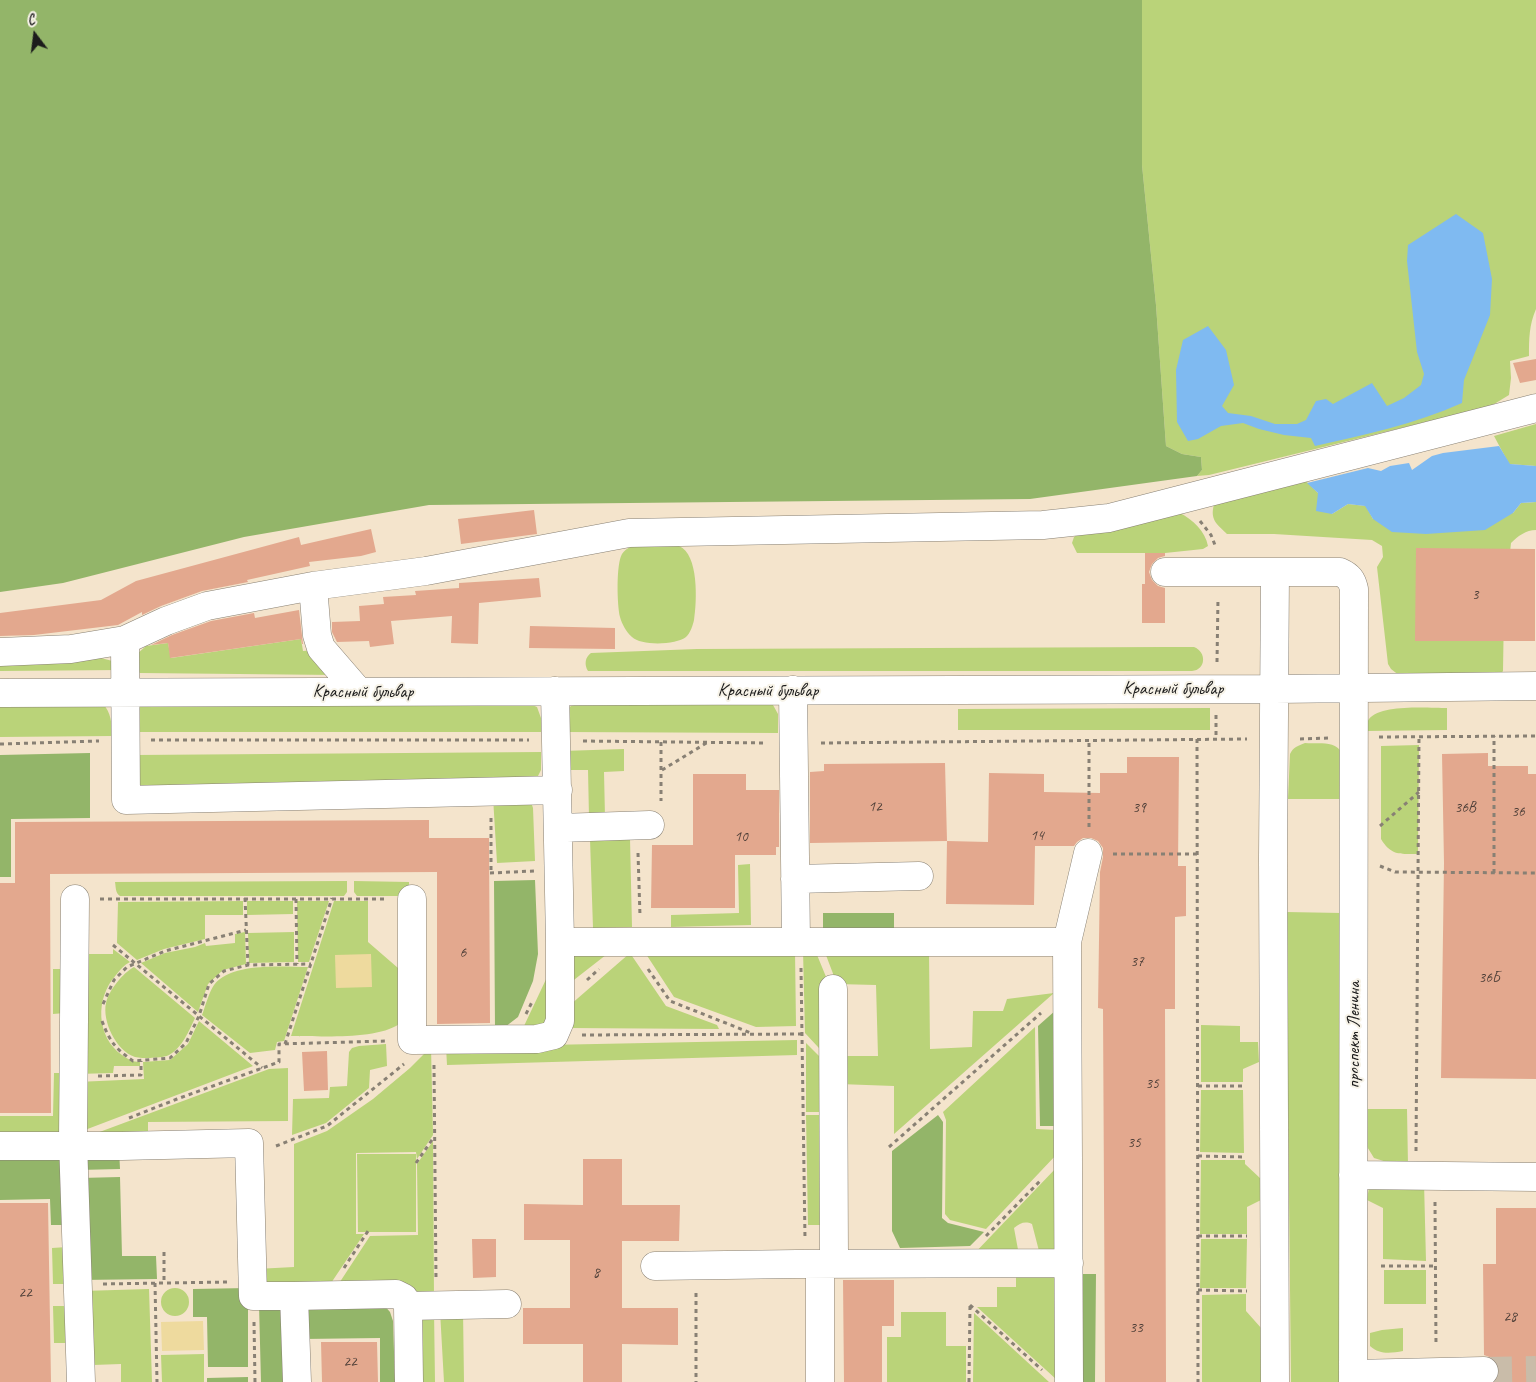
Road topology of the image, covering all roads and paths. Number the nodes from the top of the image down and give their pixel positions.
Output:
1 (1536, 408) edge
2 (1192, 497) junction
3 (1165, 572) dead end
4 (1218, 572) junction
5 (1276, 572) junction
6 (313, 586) junction
7 (125, 640) junction
8 (0, 652) edge
9 (1217, 667) dead end
10 (1536, 686) edge
11 (1355, 688) junction
12 (1275, 689) junction
13 (793, 690) junction
14 (555, 691) junction
15 (126, 692) junction
16 (359, 692) junction
17 (0, 693) edge
18 (1216, 714) dead end
19 (1494, 736) junction
20 (1536, 736) edge
21 (1373, 737) dead end
22 (1420, 737) junction
23 (1333, 738) dead end
24 (1197, 739) junction
25 (1252, 739) dead end
26 (1298, 739) dead end
27 (126, 740) junction
28 (557, 740) junction
29 (1089, 740) junction
30 (1216, 740) junction
31 (661, 742) junction
32 (708, 742) junction
33 (793, 743) junction
34 (0, 744) edge
35 (661, 770) junction
36 (558, 790) junction
37 (490, 792) junction
38 (1419, 792) junction
39 (644, 825) junction
40 (559, 828) junction
41 (1376, 829) dead end
42 (1088, 854) junction
43 (1198, 854) junction
44 (559, 869) junction
45 (1418, 872) junction
46 (1494, 873) junction
47 (1536, 873) edge
48 (919, 876) dead end
49 (795, 879) junction
50 (245, 898) junction
51 (296, 898) junction
52 (332, 898) junction
53 (74, 899) joint
54 (412, 899) joint
55 (246, 930) junction
56 (560, 942) junction
57 (636, 942) junction
58 (798, 942) junction
59 (1067, 942) junction
60 (113, 945) dead end
61 (135, 963) junction
62 (248, 964) junction
63 (296, 964) junction
64 (311, 964) junction
65 (833, 989) dead end
66 (1068, 990) junction
67 (561, 1003) junction
68 (102, 1011) dead end
69 (199, 1016) junction
70 (102, 1021) dead end
71 (802, 1033) junction
72 (754, 1034) junction
73 (554, 1035) junction
74 (423, 1040) junction
75 (285, 1044) junction
76 (141, 1061) junction
77 (262, 1068) junction
78 (73, 1077) junction
79 (1198, 1086) junction
80 (1245, 1086) dead end
81 (125, 1120) dead end
82 (434, 1136) junction
83 (0, 1146) edge
84 (73, 1146) junction
85 (889, 1147) dead end
86 (1068, 1152) junction
87 (1198, 1156) junction
88 (1246, 1157) dead end
89 (250, 1158) junction
90 (416, 1164) dead end
91 (1353, 1175) junction
92 (1425, 1176) junction
93 (1536, 1177) edge
94 (368, 1232) dead end
95 (1198, 1236) junction
96 (1247, 1236) dead end
97 (164, 1252) dead end
98 (959, 1263) junction
99 (1069, 1263) junction
100 (820, 1264) junction
101 (696, 1265) junction
102 (655, 1266) dead end
103 (1381, 1266) dead end
104 (1436, 1266) junction
105 (154, 1283) junction
106 (164, 1283) junction
107 (78, 1285) junction
108 (253, 1289) junction
109 (1198, 1290) junction
110 (1247, 1291) dead end
111 (325, 1295) junction
112 (294, 1296) junction
113 (507, 1304) dead end
114 (408, 1306) junction
115 (436, 1307) junction
116 (1484, 1371) tunnel mouth
117 (1437, 1372) junction
118 (1353, 1378) edge
119 (1059, 1379) edge
120 (81, 1382) edge
121 (157, 1382) edge
122 (255, 1382) edge
123 (297, 1382) edge
124 (409, 1382) edge
125 (696, 1382) edge
126 (820, 1382) edge
127 (969, 1382) edge
128 (1198, 1382) edge
129 (1275, 1382) edge

1 - 2 street
2 - 4 path
2 - 6 street
3 - 4 street, проспект Ленина
4 - 5 street, проспект Ленина
4 - 9 path
5 - 11 street, проспект Ленина
5 - 12 street
6 - 7 street
6 - 16 street
7 - 8 street
7 - 15 street
10 - 11 street, Красный бульвар
11 - 12 street, Красный бульвар
11 - 91 street, проспект Ленина
12 - 13 street, Красный бульвар
12 - 129 street
13 - 14 street, Красный бульвар
13 - 33 street
14 - 16 street, Красный бульвар
14 - 28 street
15 - 16 street, Красный бульвар
15 - 17 street, Красный бульвар
15 - 27 street
18 - 30 path
19 - 20 path
19 - 22 path
19 - 46 path
21 - 22 path
22 - 38 path
23 - 26 path
24 - 29 path
24 - 30 path
24 - 43 path
25 - 30 path
27 - 28 path
27 - 34 path
27 - 37 street
28 - 31 path
28 - 36 street
29 - 33 path
29 - 42 path
31 - 32 path
31 - 35 path
32 - 33 path
32 - 35 path
33 - 49 street
35 - 39 path
36 - 37 street
36 - 40 street
37 - 44 path
38 - 41 path
38 - 45 path
39 - 40 street
39 - 57 path
40 - 44 street
42 - 43 path
42 - 59 street
43 - 79 path
44 - 56 street
45 - 46 path
45 - 92 path
46 - 47 path
48 - 49 street
49 - 58 street
50 - 51 path
50 - 53 path
50 - 55 path
51 - 52 path
51 - 63 path
52 - 54 path
52 - 64 path
53 - 78 street
54 - 74 street
55 - 61 path
55 - 62 path
56 - 57 street
56 - 67 street
57 - 58 street
57 - 67 path
57 - 72 path
58 - 59 street
58 - 71 path
59 - 66 street
60 - 61 path
61 - 68 path
61 - 69 path
62 - 63 path
62 - 69 path
63 - 64 path
64 - 75 path
65 - 100 street
66 - 85 path
66 - 86 street
67 - 73 street
69 - 76 path
69 - 77 path
70 - 76 path
71 - 72 path
71 - 100 path
72 - 73 path
73 - 74 street
74 - 75 path
74 - 82 path
74 - 89 path
75 - 77 path
76 - 78 path
77 - 81 path
78 - 84 street
79 - 80 path
79 - 87 path
82 - 90 path
82 - 115 path
83 - 84 street
84 - 89 street
84 - 107 street
86 - 98 path
86 - 99 street
87 - 88 path
87 - 95 path
89 - 108 street
91 - 92 street
91 - 118 street, проспект Ленина
92 - 93 street
92 - 104 path
94 - 111 path
95 - 96 path
95 - 109 path
97 - 106 path
98 - 99 street
98 - 100 street
99 - 119 street
100 - 101 street
100 - 126 street
101 - 102 street
101 - 125 path
103 - 104 path
104 - 117 path
105 - 106 path
105 - 107 path
105 - 121 path
106 - 108 path
107 - 120 street
108 - 112 street
108 - 122 path
109 - 110 path
109 - 128 path
111 - 112 street
111 - 114 street
112 - 123 street
113 - 115 street
114 - 115 street
114 - 124 street
116 - 117 street
117 - 118 street
119 - 127 path

